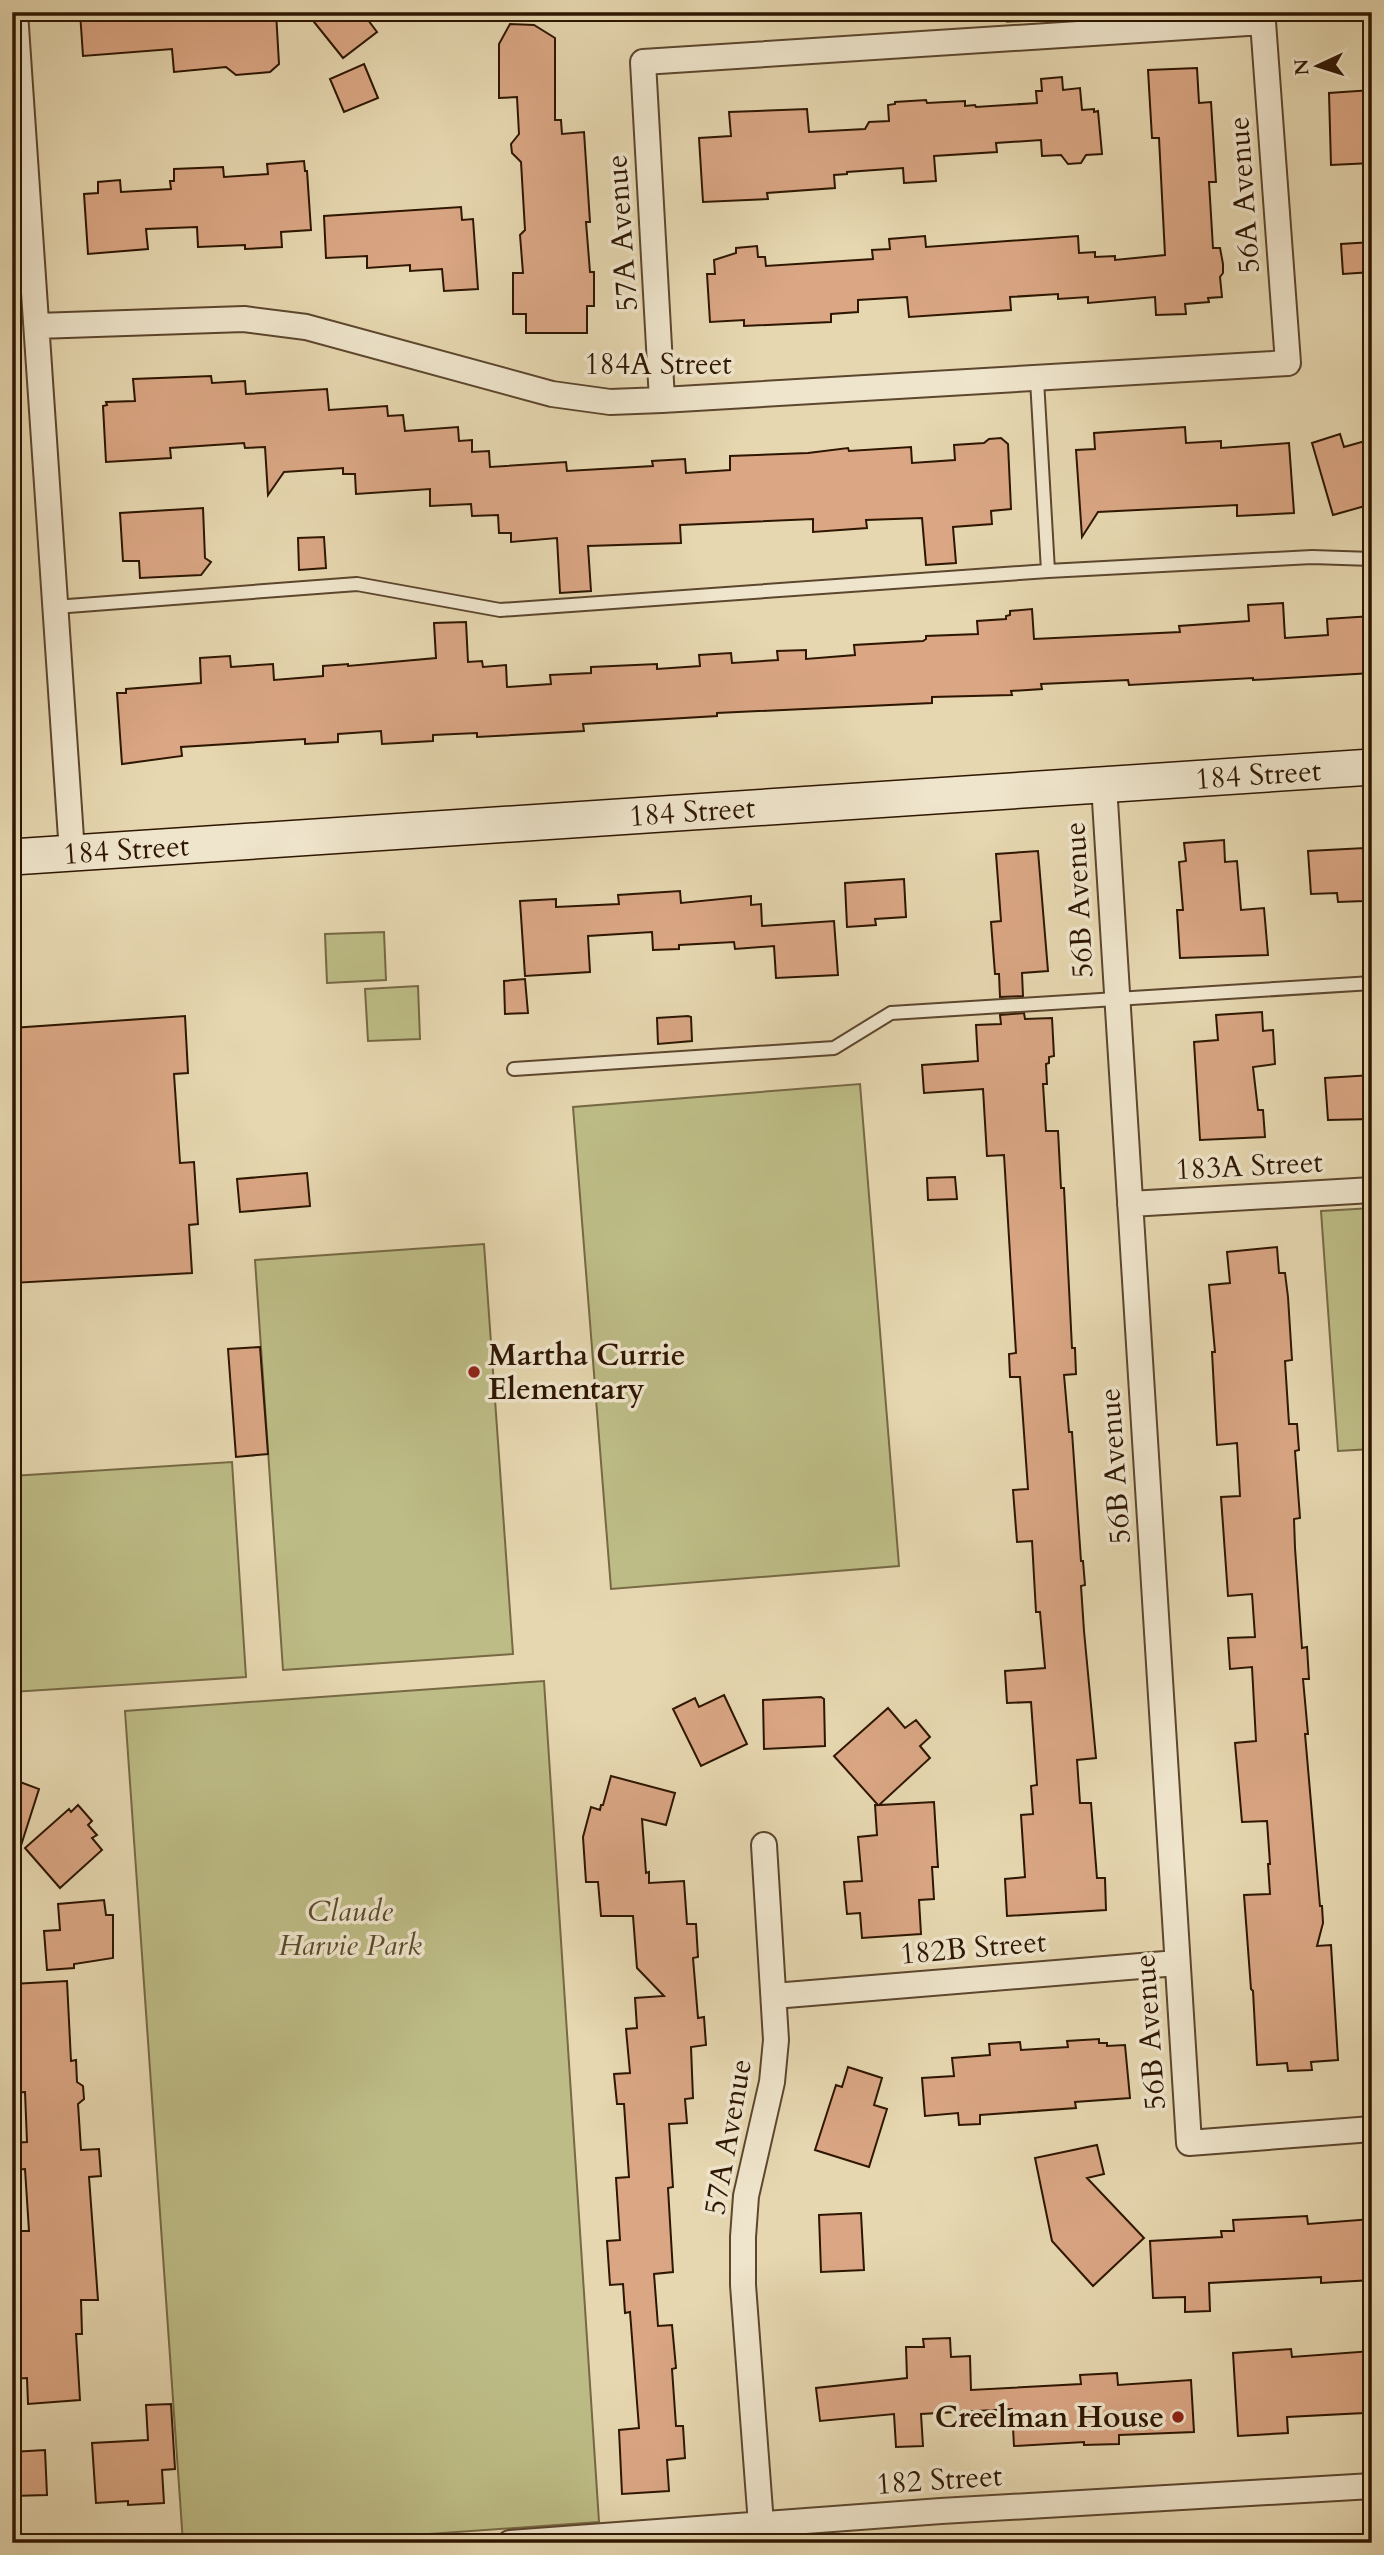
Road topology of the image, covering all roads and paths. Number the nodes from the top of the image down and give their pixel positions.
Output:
1 (15, 12) edge
2 (643, 62) joint
3 (37, 326) junction
4 (1288, 363) joint
5 (1037, 380) junction
6 (663, 400) junction
7 (1372, 559) edge
8 (1048, 571) junction
9 (55, 607) junction
10 (1372, 767) edge
11 (1104, 785) junction
12 (72, 853) junction
13 (12, 857) edge
14 (1372, 983) edge
15 (1116, 1000) junction
16 (514, 1069) dead end
17 (1372, 1190) edge
18 (1130, 1204) junction
19 (764, 1845) dead end
20 (1177, 1963) junction
21 (774, 1996) junction
22 (1372, 2129) edge
23 (1372, 2486) edge
24 (761, 2524) junction
25 (510, 2543) edge

1 - 3 street
2 - 4 street, 56A Avenue
2 - 6 street, 57A Avenue
3 - 6 street, 184A Street
3 - 9 street
4 - 5 street, 184A Street
5 - 6 street, 184A Street
5 - 8 lane
7 - 8 lane
8 - 9 lane
9 - 12 street
10 - 11 main road, 184 Street
11 - 12 main road, 184 Street
11 - 15 street, 56B Avenue
12 - 13 main road, 184 Street
14 - 15 lane
15 - 16 lane
15 - 18 street, 56B Avenue
17 - 18 street, 183A Street
18 - 20 street, 56B Avenue
19 - 21 street, 57A Avenue
20 - 21 street, 182B Street
20 - 22 street, 56B Avenue
21 - 24 street, 57A Avenue
23 - 24 street, 182 Street
24 - 25 street, 182 Street

